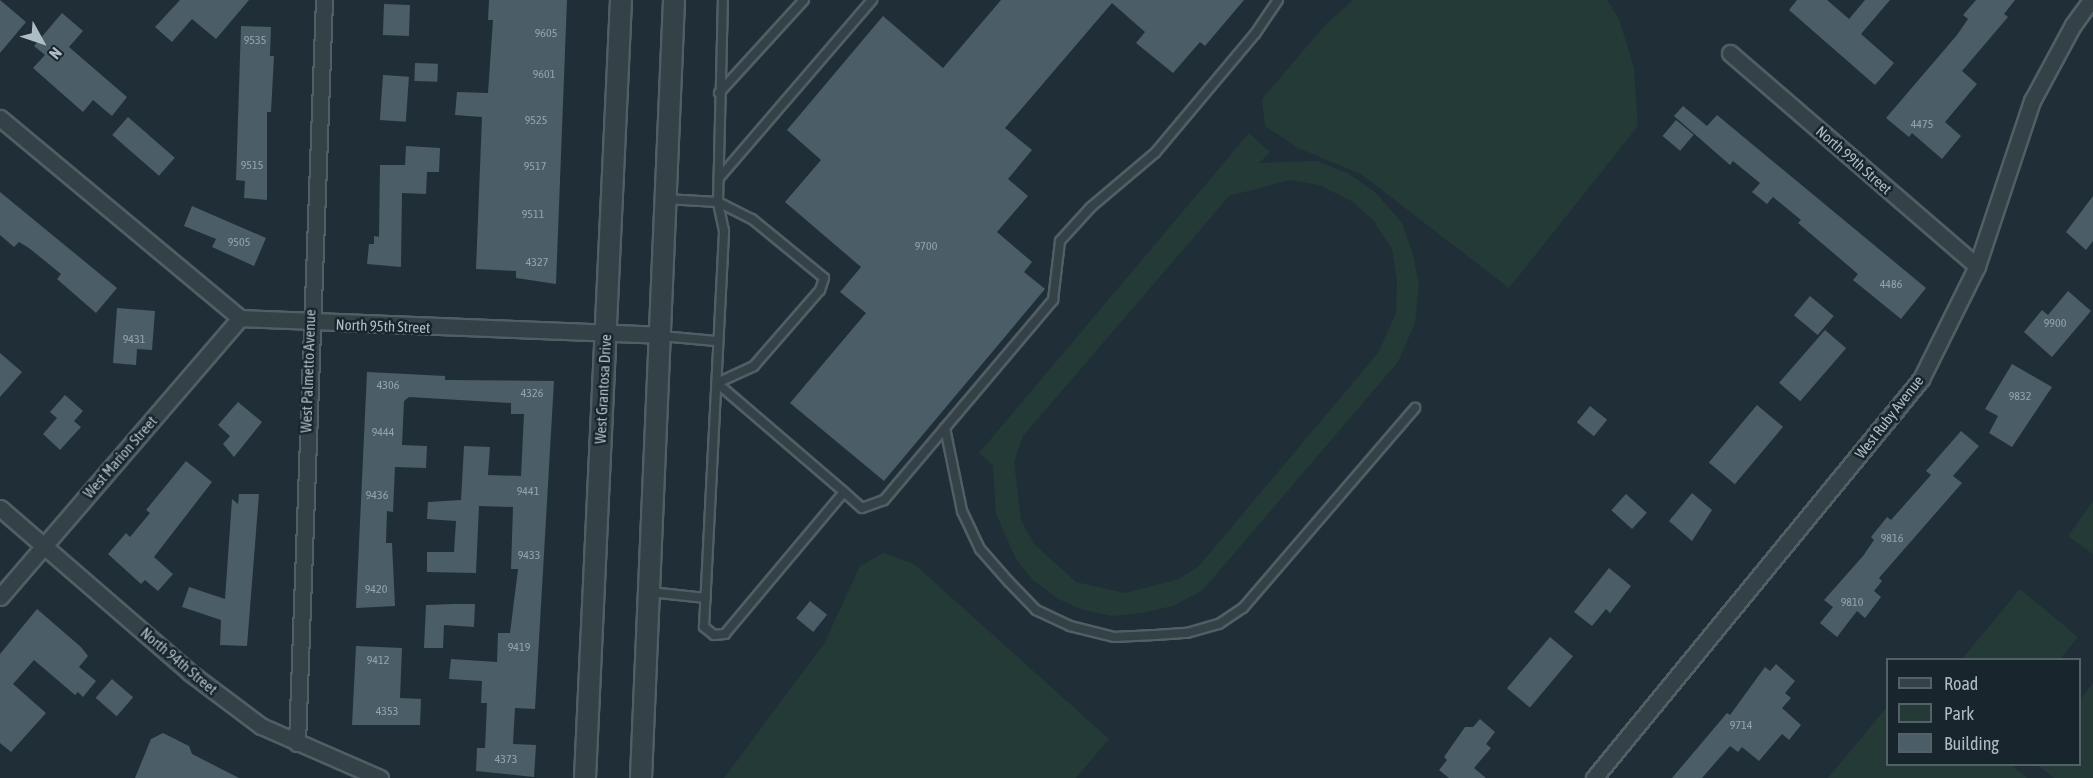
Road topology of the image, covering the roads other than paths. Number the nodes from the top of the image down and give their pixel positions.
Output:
1 (324, 0) edge
2 (621, 0) edge
3 (674, 0) edge
4 (723, 0) edge
5 (804, 0) edge
6 (872, 0) edge
7 (1278, 0) edge
8 (2091, 0) edge
9 (1730, 53) dead end
10 (719, 93) junction
11 (0, 118) edge
12 (719, 178) junction
13 (665, 199) junction
14 (718, 202) junction
15 (1977, 266) junction
16 (240, 318) junction
17 (310, 324) junction
18 (605, 333) junction
19 (658, 336) junction
20 (716, 341) junction
21 (717, 383) junction
22 (1415, 408) dead end
23 (945, 428) junction
24 (844, 492) junction
25 (0, 508) edge
26 (44, 545) junction
27 (648, 592) junction
28 (0, 597) edge
29 (705, 598) junction
30 (297, 743) junction
31 (380, 778) edge
32 (585, 778) edge
33 (640, 778) edge
34 (1594, 778) edge

1 - 17 street, West Palmetto Avenue
2 - 18 street, West Grantosa Drive
3 - 13 street
4 - 10 lane
5 - 10 lane
6 - 12 lane
7 - 23 lane
8 - 15 street, West Ruby Avenue
9 - 15 street, North 99th Street
10 - 12 lane
11 - 16 street
12 - 14 lane
13 - 14 lane
13 - 19 street
14 - 20 lane
14 - 21 lane
15 - 34 street, West Ruby Avenue
16 - 17 street, North 95th Street
16 - 26 street, West Marion Street
17 - 18 street, North 95th Street
17 - 30 street, West Palmetto Avenue
18 - 19 street, North 95th Street
18 - 32 street, West Grantosa Drive
19 - 20 lane
19 - 27 street
20 - 21 lane
21 - 24 lane
21 - 29 lane
22 - 23 lane
23 - 24 lane
24 - 29 lane
25 - 26 street, North 94th Street
26 - 28 street, West Marion Street
26 - 30 street, North 94th Street
27 - 29 lane
27 - 33 street
30 - 31 street, North 94th Street

